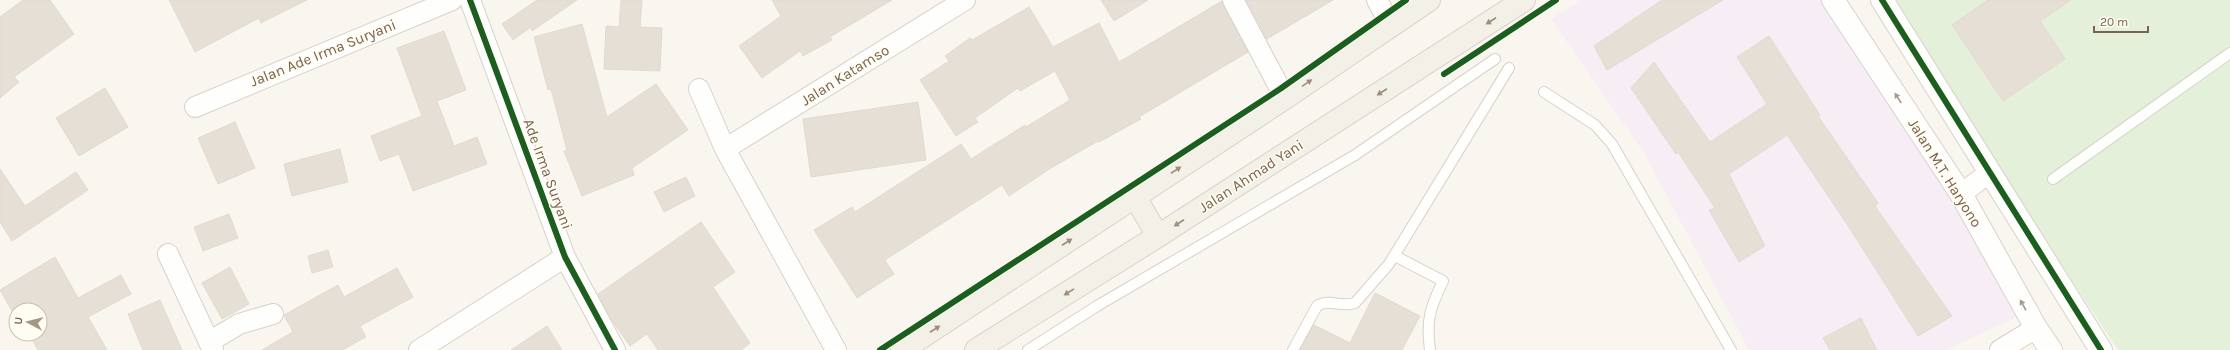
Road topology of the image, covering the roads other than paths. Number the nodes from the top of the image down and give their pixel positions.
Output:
1 (452, 0) edge
2 (470, 0) edge
3 (965, 0) edge
4 (1233, 0) edge
5 (1377, 0) edge
6 (1429, 0) edge
7 (1524, 0) edge
8 (1833, 0) edge
9 (1882, 0) edge
10 (1391, 26) junction
11 (2230, 53) edge
12 (1495, 59) dead end
13 (1509, 68) dead end
14 (699, 88) dead end
15 (1544, 92) dead end
16 (1285, 98) junction
17 (194, 107) dead end
18 (725, 149) junction
19 (1990, 172) junction
20 (2053, 179) dead end
21 (1961, 194) junction
22 (1135, 197) junction
23 (1158, 236) junction
24 (168, 254) dead end
25 (1395, 256) junction
26 (565, 258) junction
27 (273, 314) dead end
28 (2036, 328) junction
29 (211, 346) edge
30 (419, 350) edge
31 (615, 350) edge
32 (836, 350) edge
33 (902, 350) edge
34 (976, 350) edge
35 (1028, 350) edge
36 (1293, 350) edge
37 (1430, 350) edge
38 (1731, 350) edge
39 (2000, 350) edge
40 (2051, 350) edge
41 (2101, 350) edge

1 - 17 street, Jalan Ade Irma Suryani
2 - 26 street, Ade Irma Suryani
3 - 18 street, Jalan Katamso
4 - 16 street
5 - 10 street
6 - 10 main road
7 -> 23 main road, Jalan Ahmad Yani
21 -> 8 street, Jalan M.T. Haryono
9 - 19 street
16 -> 10 main road
11 - 20 lane
12 - 35 lane
13 - 25 lane
14 - 18 street
15 - 38 lane
22 -> 16 main road
18 - 32 street
19 - 21 street
19 - 41 street
28 -> 21 street, Jalan M.T. Haryono
22 - 23 main road
33 -> 22 main road
23 -> 34 main road, Jalan Ahmad Yani
24 - 29 street
25 - 36 lane
25 - 37 lane
26 - 30 street
26 - 31 street, Ade Irma Suryani
27 - 29 street
28 - 39 street
28 - 40 street, Jalan M.T. Haryono

